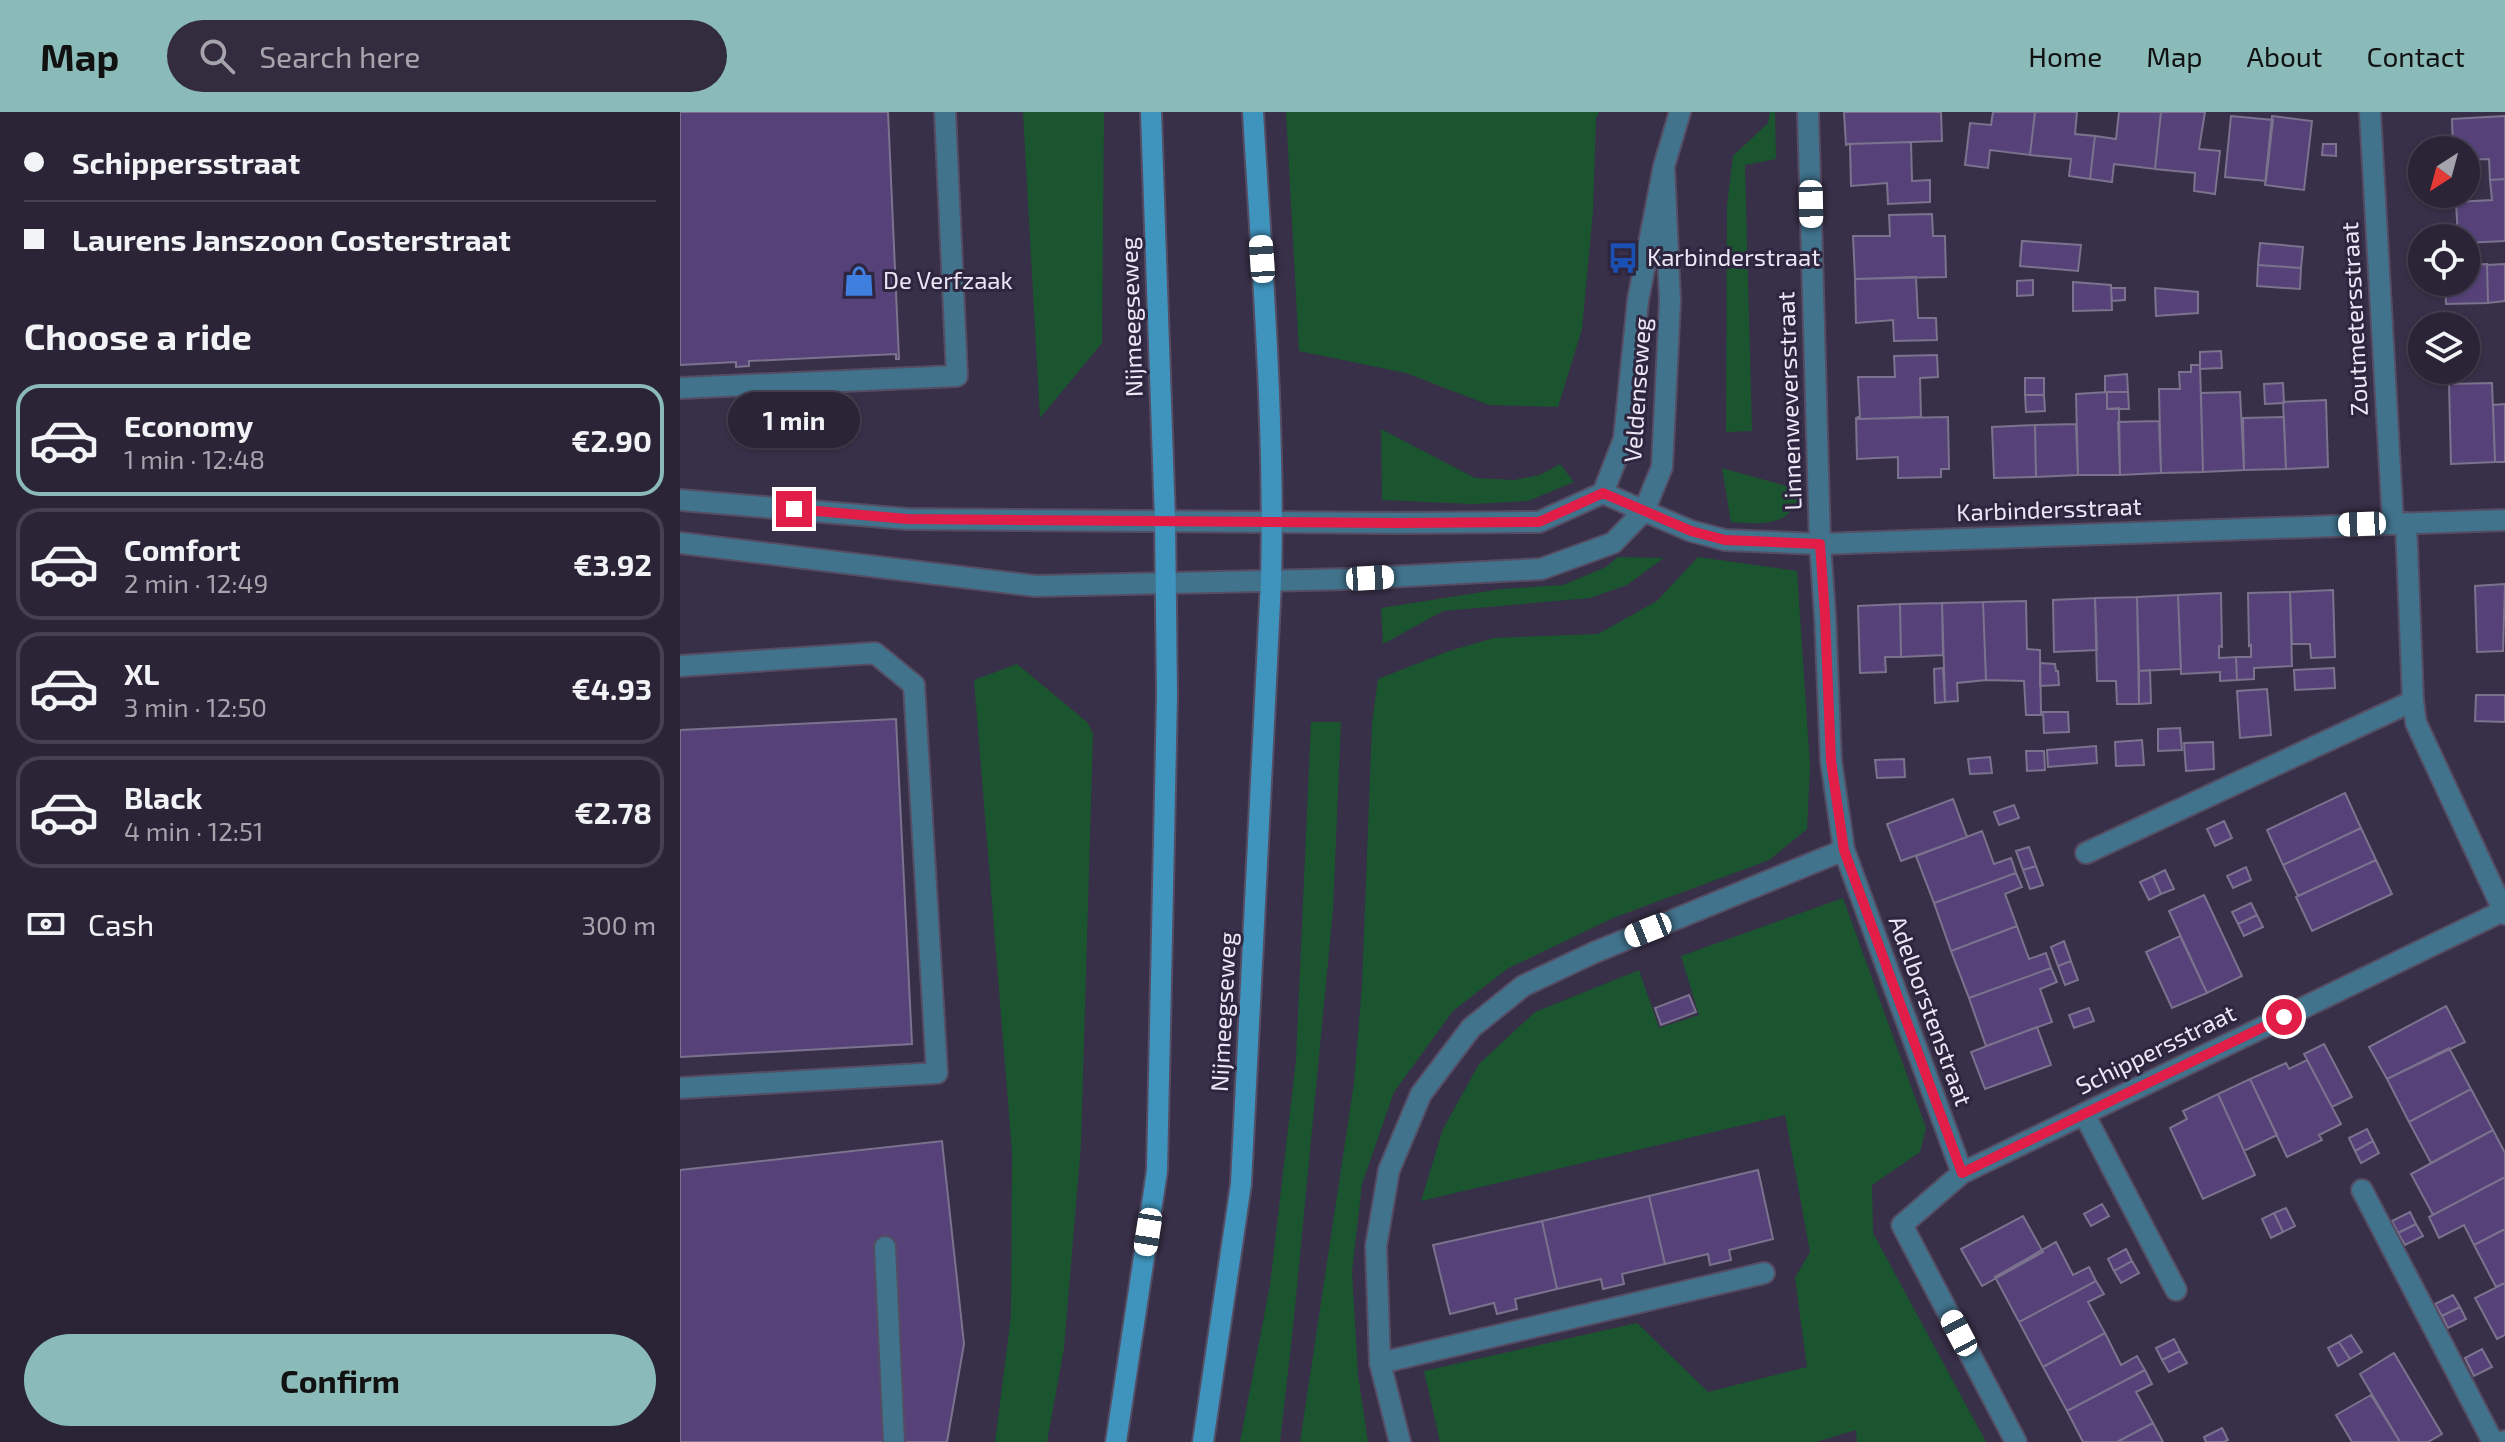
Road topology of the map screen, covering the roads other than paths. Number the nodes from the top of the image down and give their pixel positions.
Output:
1 (945, 112) edge
2 (1151, 112) edge
3 (1253, 112) edge
4 (1680, 112) edge
5 (1808, 112) edge
6 (2370, 112) edge
7 (1664, 166) junction
8 (680, 388) edge
9 (1603, 493) junction
10 (680, 500) edge
11 (1644, 511) junction
12 (1165, 520) junction
13 (2505, 520) edge
14 (1272, 521) junction
15 (2399, 523) junction
16 (680, 543) edge
17 (1820, 544) junction
18 (1271, 581) junction
19 (1165, 584) junction
20 (680, 666) edge
21 (2413, 701) junction
22 (1844, 850) junction
23 (2086, 853) dead end
24 (2505, 912) edge
25 (680, 1088) edge
26 (2084, 1114) junction
27 (1962, 1173) junction
28 (2362, 1190) dead end
29 (885, 1247) dead end
30 (1764, 1273) dead end
31 (2176, 1290) dead end
32 (1380, 1363) junction
33 (894, 1442) edge
34 (1116, 1442) edge
35 (1203, 1442) edge
36 (1400, 1442) edge
37 (2016, 1442) edge
38 (2493, 1442) edge

1 - 8 street
2 - 12 main road, Nijmeegseweg
3 - 14 main road, Nijmeegseweg
4 - 7 street, Veldenseweg
5 - 17 street, Linnenweversstraat
6 - 15 street, Zoutmetersstraat
7 - 9 street, Veldenseweg
7 - 11 street, Veldenseweg
9 - 11 street, Karbindersstraat
9 - 14 street, Veldenseweg
10 - 12 street
11 - 17 street, Karbindersstraat
11 - 18 street, Veldenseweg
12 - 14 street
12 - 19 main road, Nijmeegseweg
13 - 15 street, Karbindersstraat
14 - 18 main road, Nijmeegseweg
15 - 17 street, Karbindersstraat
15 - 21 street, Zoutmetersstraat
16 - 19 street
17 - 22 street, Adelborstenstraat
18 - 19 street
18 - 35 main road, Nijmeegseweg
19 - 34 main road, Nijmeegseweg
20 - 25 street
21 - 23 street
21 - 24 street, Zoutmetersstraat
22 - 27 street, Adelborstenstraat
22 - 32 street
24 - 26 street, Schippersstraat
26 - 27 street, Schippersstraat
26 - 31 street
27 - 37 street
28 - 38 street
29 - 33 street
30 - 32 street
32 - 36 street

